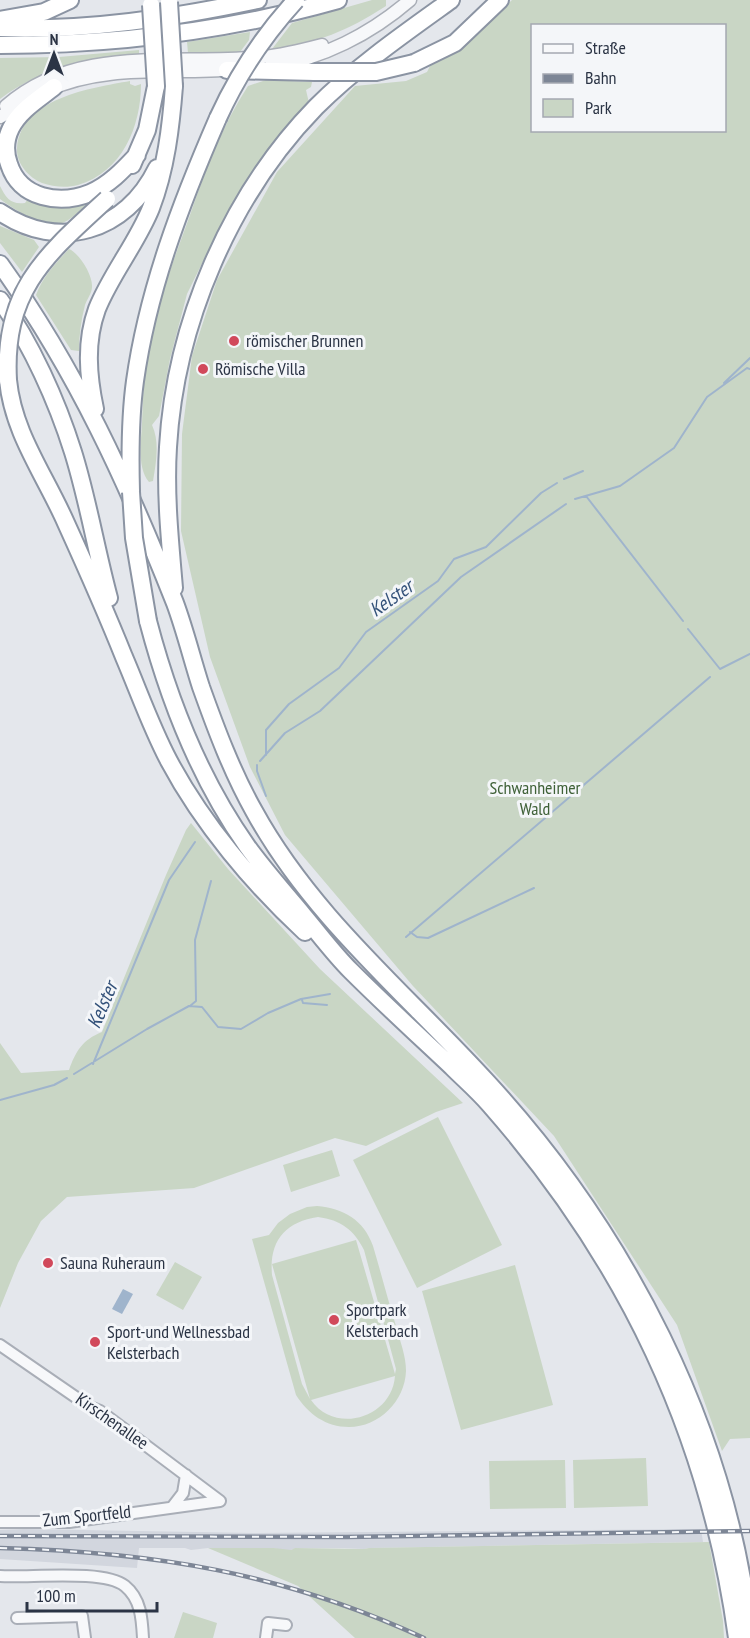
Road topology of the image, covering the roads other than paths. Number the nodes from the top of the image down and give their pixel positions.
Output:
1 (70, 0) edge
2 (258, 0) edge
3 (296, 0) edge
4 (338, 0) edge
5 (410, 0) edge
6 (451, 0) edge
7 (500, 0) edge
8 (169, 1) edge
9 (151, 2) edge
10 (384, 19) junction
11 (0, 20) edge
12 (0, 28) edge
13 (0, 45) edge
14 (228, 70) junction
15 (54, 87) junction
16 (0, 111) edge
17 (0, 117) edge
18 (165, 151) junction
19 (137, 155) junction
20 (0, 212) edge
21 (0, 264) edge
22 (0, 300) edge
23 (98, 423) junction
24 (176, 606) junction
25 (125, 659) junction
26 (350, 969) junction
27 (0, 1346) edge
28 (186, 1474) junction
29 (220, 1501) joint
30 (173, 1506) junction
31 (0, 1522) edge
32 (0, 1576) edge
33 (17, 1618) dead end
34 (286, 1625) dead end
35 (750, 1634) edge
36 (85, 1638) edge
37 (143, 1638) edge
38 (266, 1638) edge
39 (737, 1638) edge

1 - 11 highway
2 - 12 highway
3 - 26 highway, bridge
4 - 13 highway
5 - 10 street
6 - 24 highway
7 - 14 highway, bridge
8 - 18 highway, bridge
9 - 19 highway, bridge
10 - 14 street
10 - 16 street
14 - 15 street
15 - 17 street
15 - 19 highway
18 - 20 highway
18 - 23 highway
19 - 25 highway, bridge
21 - 23 highway
22 - 25 highway
23 - 24 highway
24 - 35 highway
25 - 26 highway
26 - 39 highway
27 - 28 street, Kirschenallee
28 - 29 street, Kirschenallee
28 - 30 street
29 - 30 street, Zum Sportfeld
30 - 31 street, Zum Sportfeld
32 - 37 street
33 - 36 street
34 - 38 street

